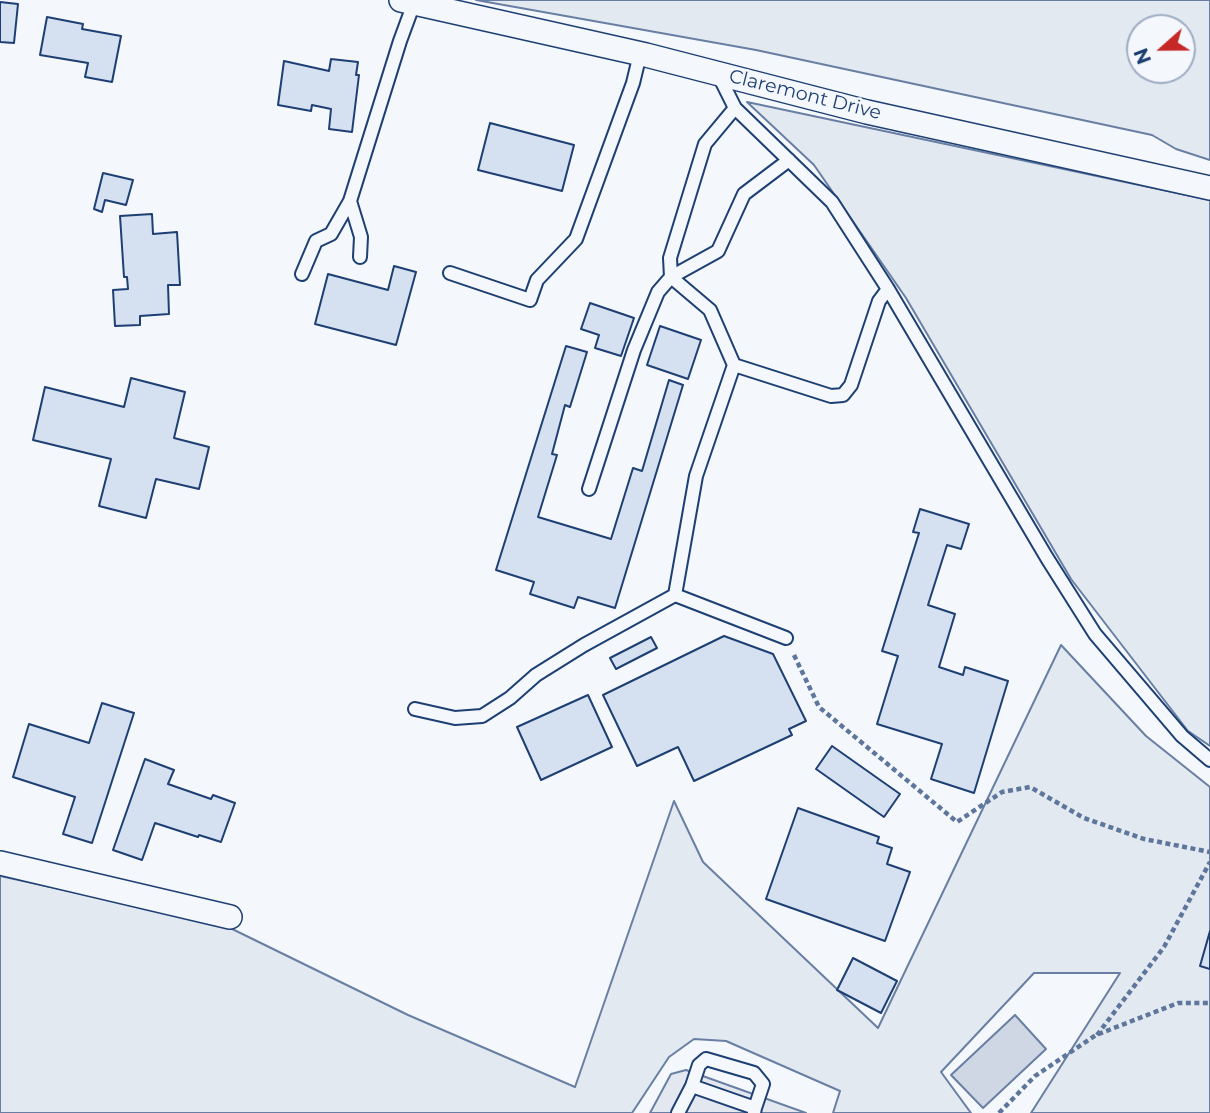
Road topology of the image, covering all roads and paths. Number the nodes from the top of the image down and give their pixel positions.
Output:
1 (408, 1) edge
2 (639, 54) junction
3 (718, 74) junction
4 (734, 108) junction
5 (789, 160) junction
6 (1210, 188) edge
7 (350, 201) junction
8 (360, 257) dead end
9 (450, 273) dead end
10 (302, 274) dead end
11 (671, 277) junction
12 (888, 289) junction
13 (734, 365) junction
14 (589, 489) dead end
15 (675, 595) junction
16 (786, 638) joint
17 (415, 709) dead end
18 (1210, 760) edge
19 (1210, 852) edge
20 (1210, 862) edge
21 (0, 863) edge
22 (230, 917) dead end
23 (1210, 1003) edge
24 (1096, 1035) junction
25 (692, 1086) junction
26 (754, 1110) edge
27 (678, 1113) edge
28 (999, 1113) edge

1 - 2 street, Claremont Drive
1 - 7 lane
2 - 3 street, Claremont Drive
2 - 9 lane
3 - 4 lane
3 - 6 street, Claremont Drive
4 - 5 lane
4 - 11 lane
5 - 11 lane
5 - 12 lane
7 - 8 lane
7 - 10 lane
11 - 13 lane
11 - 14 lane
12 - 13 lane
12 - 18 lane
13 - 15 lane
15 - 16 lane
15 - 17 lane
16 - 19 path
20 - 24 path
21 - 22 street
23 - 24 path
24 - 28 path
25 - 26 lane
25 - 26 lane
25 - 27 lane

